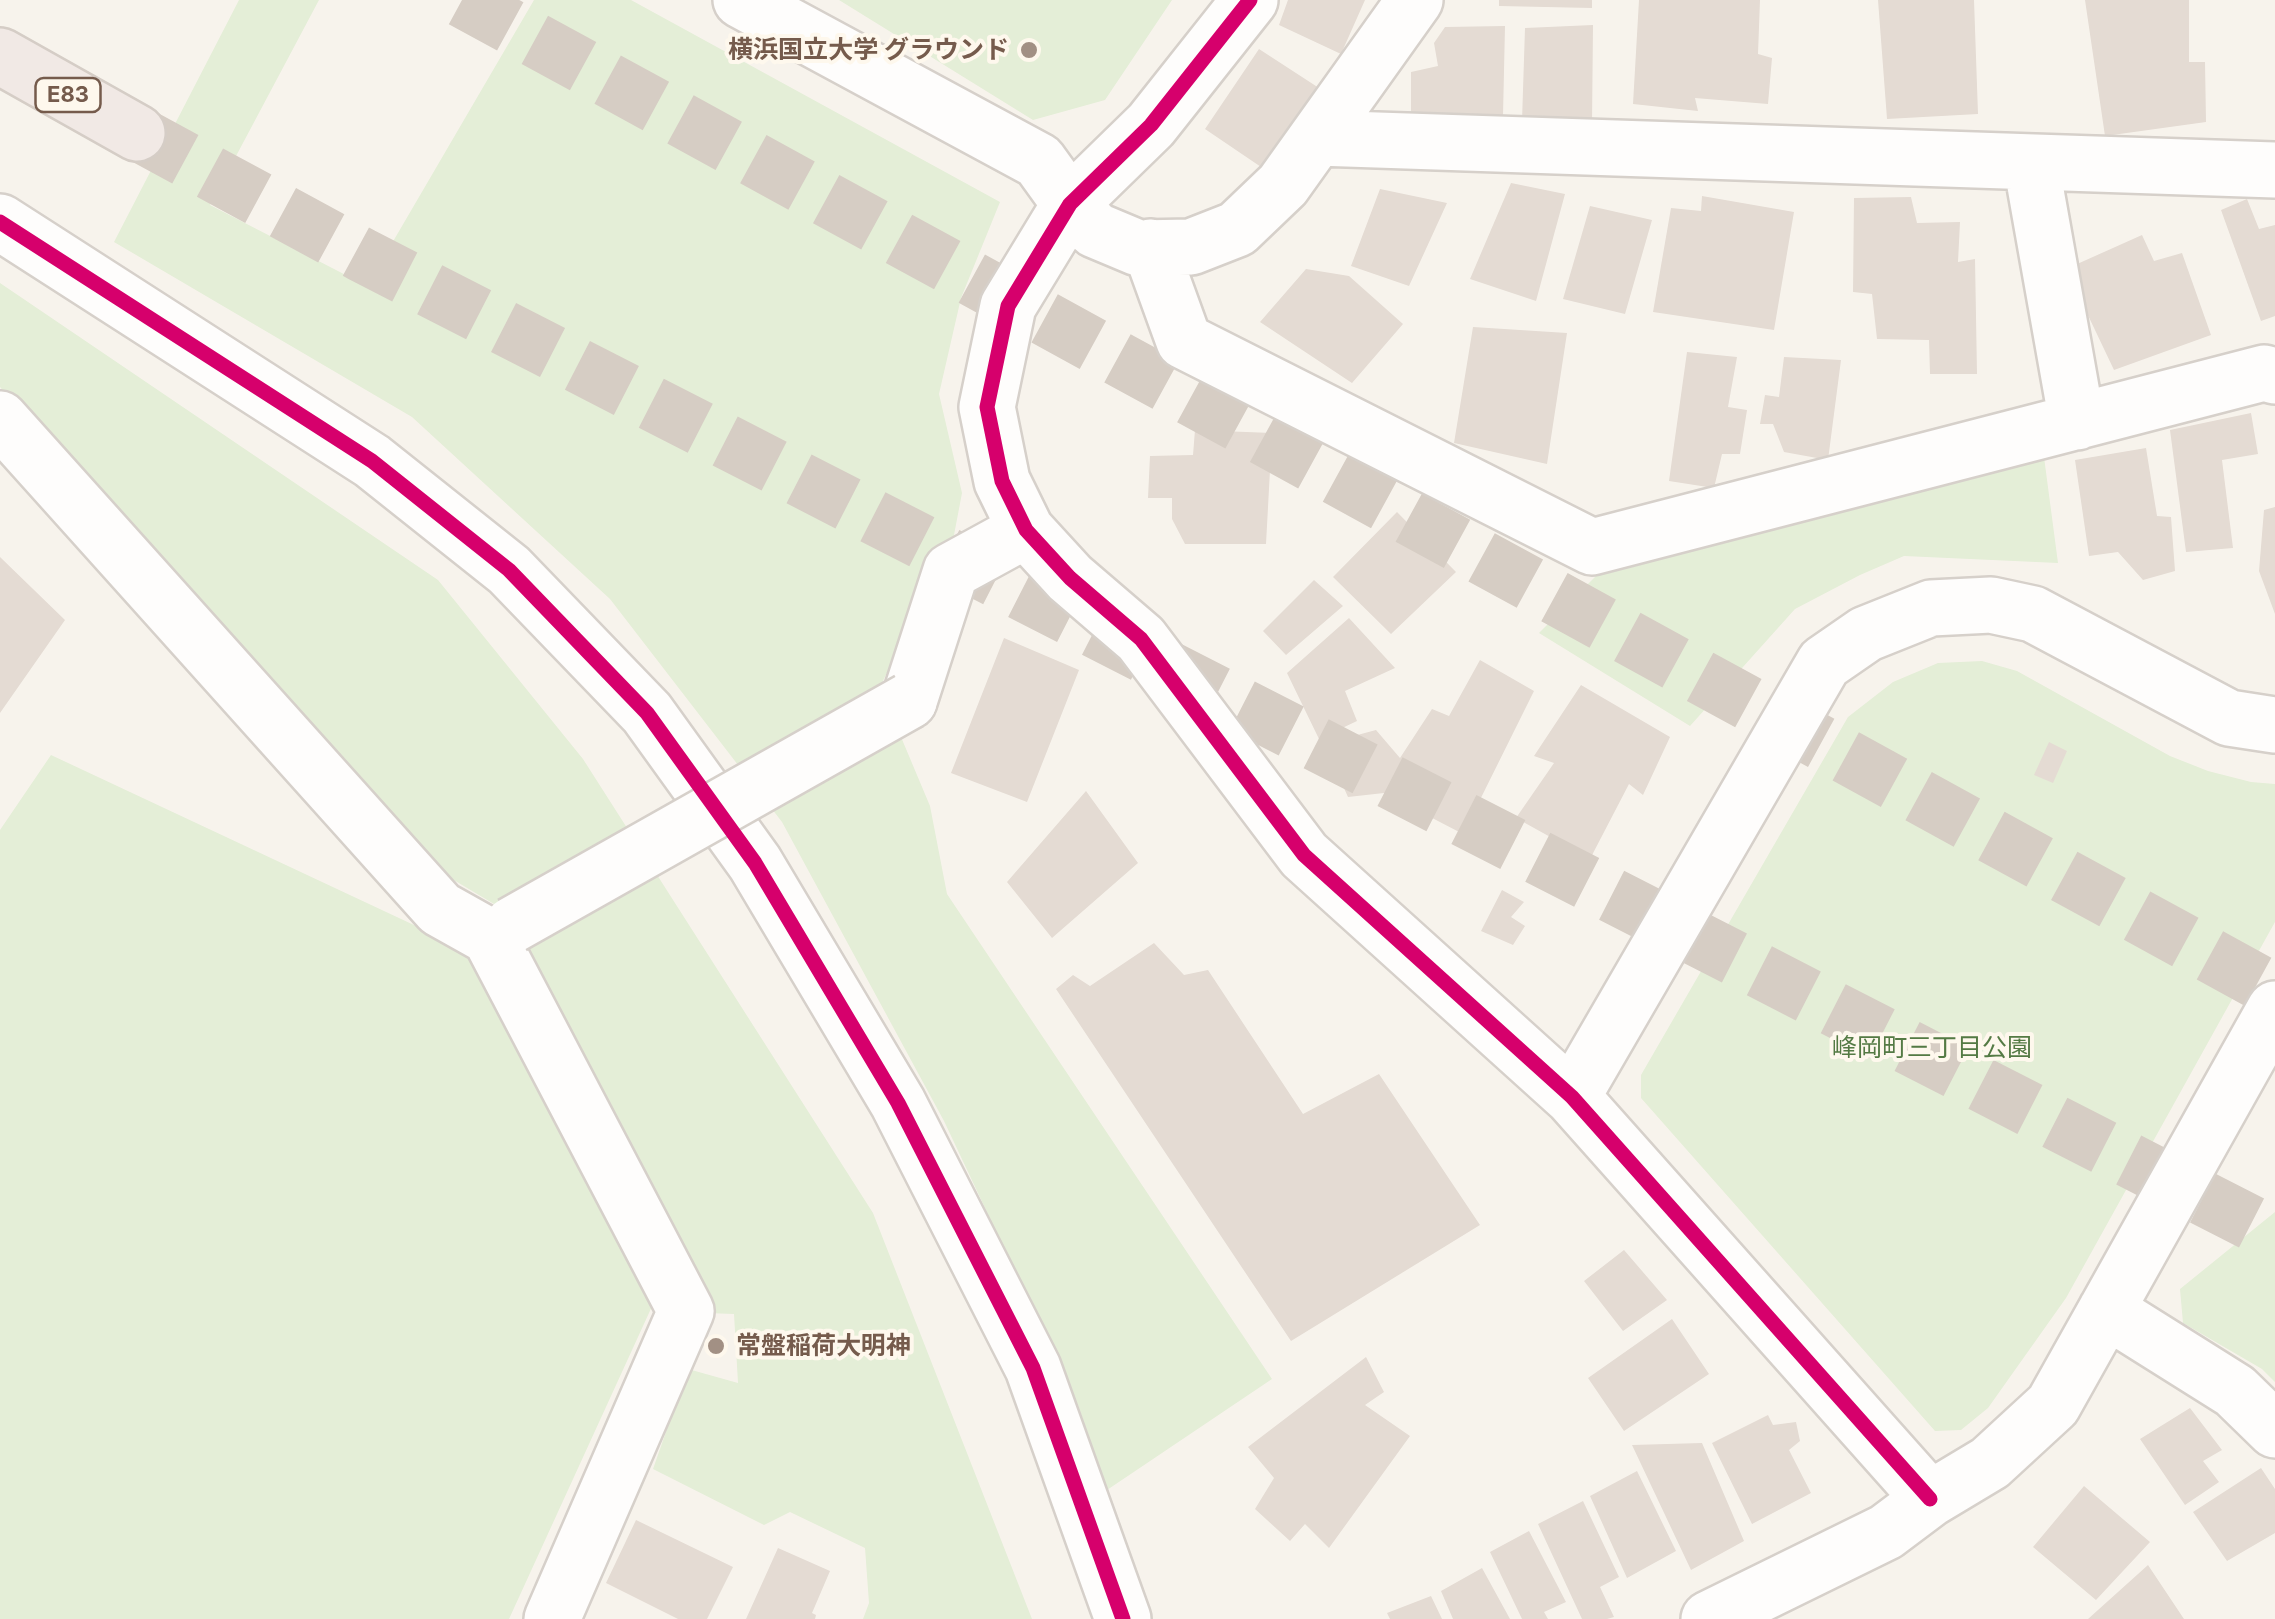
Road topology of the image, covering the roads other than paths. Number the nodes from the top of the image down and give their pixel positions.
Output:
1 (741, 0) edge
2 (1250, 0) edge
3 (1415, 0) edge
4 (11, 60) edge
5 (137, 133) tunnel mouth
6 (1316, 138) junction
7 (2031, 162) junction
8 (2275, 170) edge
9 (1070, 204) junction
10 (0, 222) edge
11 (1150, 247) junction
12 (2275, 376) edge
13 (0, 420) edge
14 (2077, 422) junction
15 (1026, 530) junction
16 (2275, 725) edge
17 (501, 931) junction
18 (2275, 1009) edge
19 (1572, 1097) junction
20 (2106, 1310) junction
21 (2275, 1430) edge
22 (1930, 1499) junction
23 (552, 1619) edge
24 (1123, 1619) edge
25 (1709, 1619) edge

1 - 9 street
2 - 9 street
3 - 6 street
4 - 5 highway, E83
6 - 7 street
6 - 11 street
7 - 8 street
7 - 14 street
9 - 11 street
9 - 15 street
10 - 24 street
11 - 14 street
12 - 14 street
13 - 17 street
15 - 17 street, bridge
15 - 19 street
16 - 19 street
17 - 23 street
18 - 20 street
19 - 22 street
20 - 21 street
20 - 22 street
22 - 25 street

